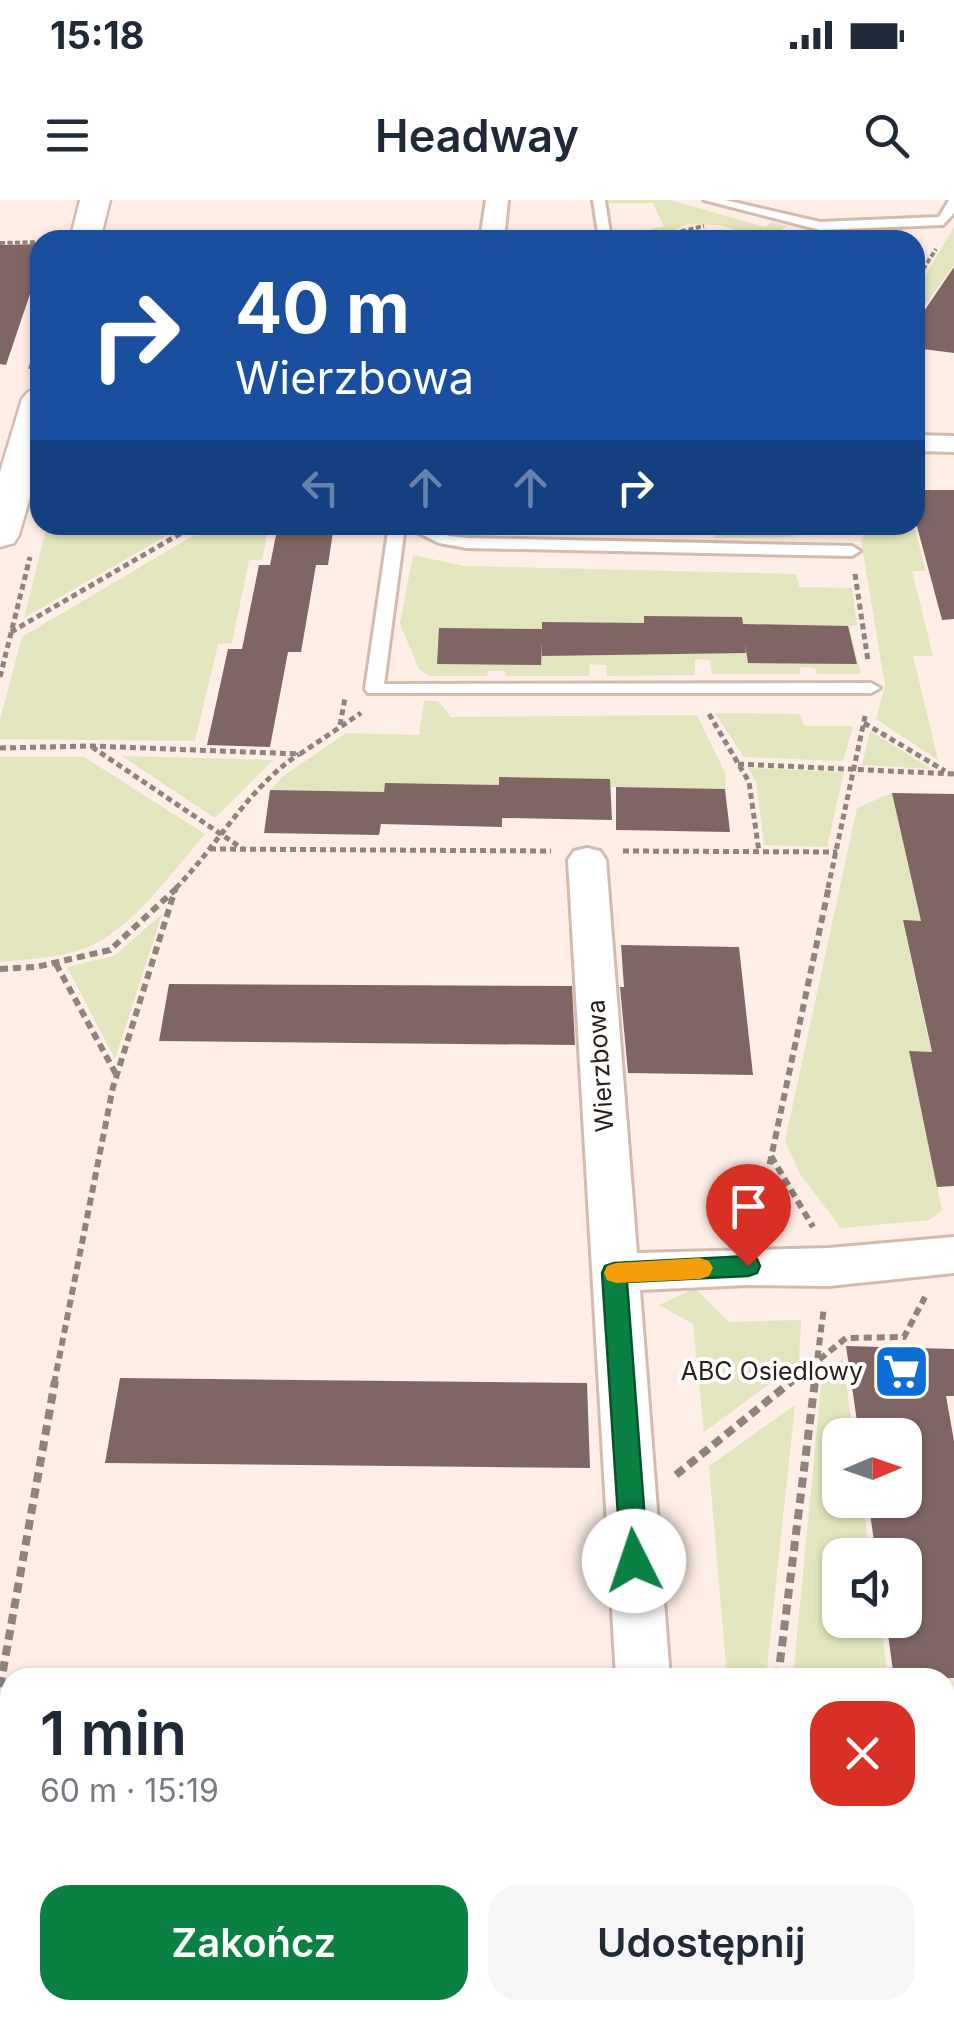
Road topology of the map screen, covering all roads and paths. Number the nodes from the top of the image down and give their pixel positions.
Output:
1 (95, 200) edge
2 (497, 200) edge
3 (599, 200) edge
4 (710, 200) edge
5 (954, 202) edge
6 (719, 227) dead end
7 (88, 230) edge
8 (493, 230) edge
9 (604, 230) edge
10 (681, 230) edge
11 (30, 242) edge
12 (0, 243) edge
13 (925, 443) edge
14 (954, 444) edge
15 (30, 458) edge
16 (179, 535) edge
17 (396, 535) edge
18 (434, 535) edge
19 (15, 546) edge
20 (852, 552) joint
21 (11, 632) junction
22 (0, 677) edge
23 (694, 688) junction
24 (871, 688) junction
25 (408, 689) junction
26 (864, 722) junction
27 (90, 746) junction
28 (0, 748) edge
29 (300, 754) junction
30 (738, 764) junction
31 (854, 768) junction
32 (951, 773) edge
33 (221, 834) junction
34 (210, 849) junction
35 (243, 849) junction
36 (759, 852) junction
37 (837, 852) junction
38 (589, 854) junction
39 (175, 890) junction
40 (56, 964) junction
41 (0, 969) edge
42 (116, 1076) junction
43 (950, 1256) edge
44 (748, 1266) junction
45 (829, 1267) junction
46 (614, 1273) junction
47 (817, 1361) junction
48 (631, 1511) junction
49 (3, 1668) edge
50 (643, 1668) edge
51 (779, 1668) edge

1 - 7 street
2 - 8 street
3 - 9 lane
4 - 5 lane
6 - 10 path
11 - 12 path
13 - 14 street
15 - 19 street
16 - 21 path
17 - 25 lane
18 - 20 lane
19 - 21 path
20 - 24 path
21 - 22 path
23 - 24 lane
23 - 25 lane
23 - 30 path
24 - 26 path
25 - 29 path
26 - 31 path
26 - 32 path
27 - 28 path
27 - 29 path
27 - 33 path
29 - 33 path
30 - 31 path
30 - 36 path
31 - 32 path
31 - 37 path
33 - 34 path
33 - 35 path
34 - 35 path
34 - 39 path
35 - 38 path
36 - 37 path
36 - 38 path
37 - 44 path
38 - 46 street, Wierzbowa
39 - 40 path
39 - 42 path
40 - 41 path
40 - 42 path
42 - 49 path
43 - 45 street
43 - 47 path
44 - 45 street
44 - 46 street
45 - 47 path
46 - 48 street, Wierzbowa
47 - 48 path
47 - 51 path
48 - 50 street, Wierzbowa

